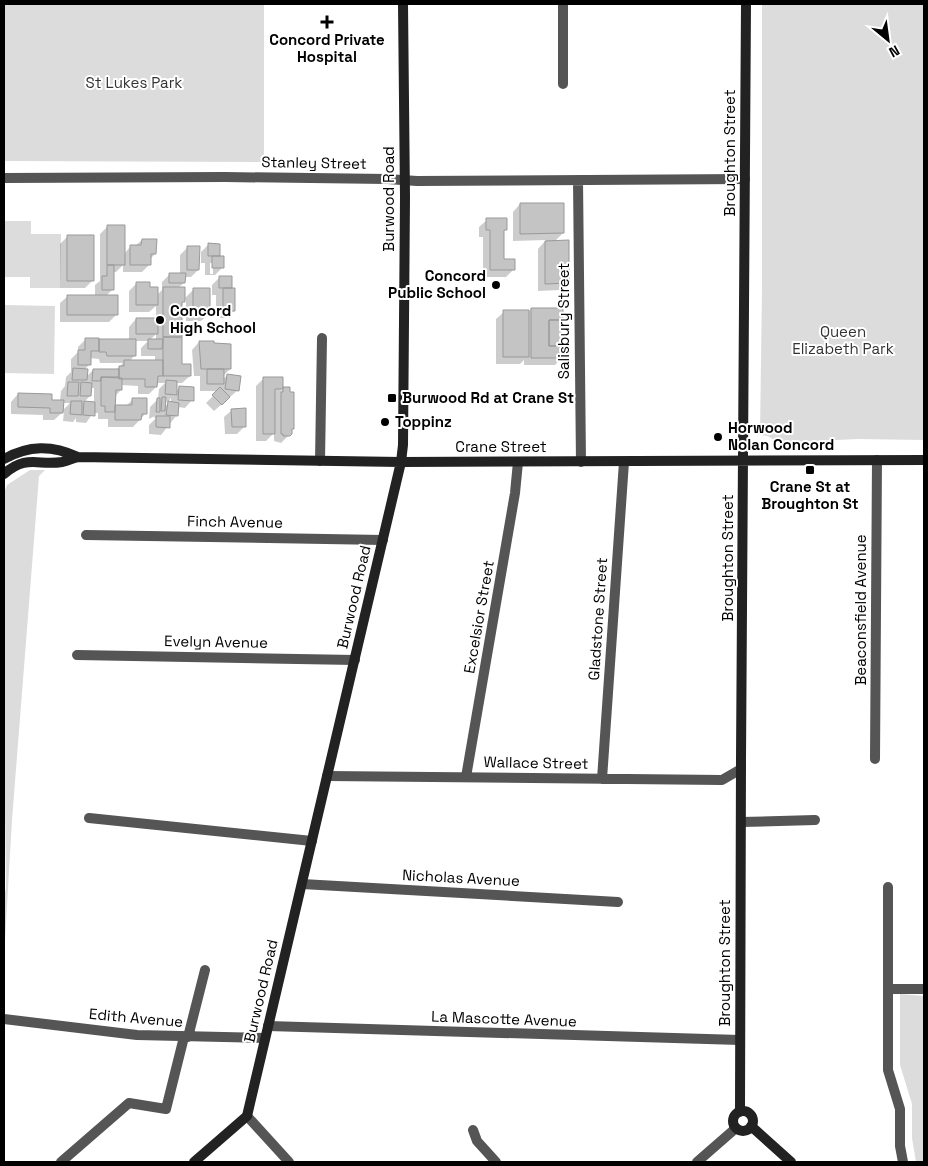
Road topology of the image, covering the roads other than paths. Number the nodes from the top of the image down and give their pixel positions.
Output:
1 (403, 4) edge
2 (563, 4) edge
3 (746, 4) edge
4 (563, 84) dead end
5 (4, 178) edge
6 (744, 179) junction
7 (404, 180) junction
8 (578, 180) junction
9 (322, 338) dead end
10 (78, 457) junction
11 (4, 459) edge
12 (877, 460) junction
13 (924, 460) edge
14 (320, 461) junction
15 (743, 461) junction
16 (401, 462) junction
17 (518, 462) junction
18 (581, 462) junction
19 (624, 462) junction
20 (4, 474) edge
21 (86, 535) dead end
22 (383, 540) junction
23 (77, 655) dead end
24 (355, 660) junction
25 (875, 759) dead end
26 (741, 770) junction
27 (327, 776) junction
28 (466, 777) junction
29 (602, 779) junction
30 (89, 818) dead end
31 (815, 820) dead end
32 (741, 822) junction
33 (312, 841) junction
34 (302, 884) junction
35 (888, 887) dead end
36 (618, 902) dead end
37 (205, 970) dead end
38 (888, 988) junction
39 (924, 988) edge
40 (4, 1019) edge
41 (268, 1026) junction
42 (186, 1037) junction
43 (266, 1038) junction
44 (740, 1040) junction
45 (740, 1112) junction
46 (247, 1116) junction
47 (751, 1126) junction
48 (736, 1128) junction
49 (472, 1130) dead end
50 (61, 1162) edge
51 (194, 1162) edge
52 (289, 1162) edge
53 (496, 1162) edge
54 (697, 1162) edge
55 (790, 1162) edge
56 (904, 1162) edge

1 - 7 main road, Burwood Road
2 - 4 street
3 - 6 main road, Broughton Street
5 - 7 street, Stanley Street
6 - 8 street, Stanley Street
6 - 15 main road, Broughton Street
7 - 8 street, Stanley Street
7 - 16 main road, Burwood Road
8 - 18 street, Salisbury Street
9 - 14 street
10 - 11 main road, Crane Street
10 - 14 main road, Crane Street
10 - 20 main road, Crane Street
12 - 13 main road, Crane Street
12 - 15 main road, Crane Street
12 - 25 street, Beaconsfield Avenue
14 - 16 main road, Crane Street
15 - 19 main road, Crane Street
15 - 26 main road, Broughton Street
16 - 17 main road, Crane Street
16 - 22 main road, Burwood Road
17 - 18 main road, Crane Street
17 - 28 street, Excelsior Street
18 - 19 main road, Crane Street
19 - 29 street, Gladstone Street
21 - 22 street, Finch Avenue
22 - 24 main road, Burwood Road
23 - 24 street, Evelyn Avenue
24 - 27 main road, Burwood Road
26 - 29 street, Wallace Street
26 - 32 main road, Broughton Street
27 - 28 street, Wallace Street
27 - 33 main road, Burwood Road
28 - 29 street, Wallace Street
30 - 33 street
31 - 32 street
32 - 44 main road, Broughton Street
33 - 34 main road, Burwood Road
34 - 36 street, Nicholas Avenue
34 - 41 main road, Burwood Road
35 - 38 street
37 - 42 street
38 - 39 street
38 - 56 street
40 - 42 street, Edith Avenue
41 - 43 main road, Burwood Road
41 - 44 street, La Mascotte Avenue
42 - 43 street, Edith Avenue
42 - 50 street
43 - 46 main road, Burwood Road
44 - 45 main road, Broughton Street
45 - 47 main road
45 - 48 main road
46 - 51 main road
46 - 52 street
47 - 48 main road
47 - 55 main road
48 - 54 street
49 - 53 street

